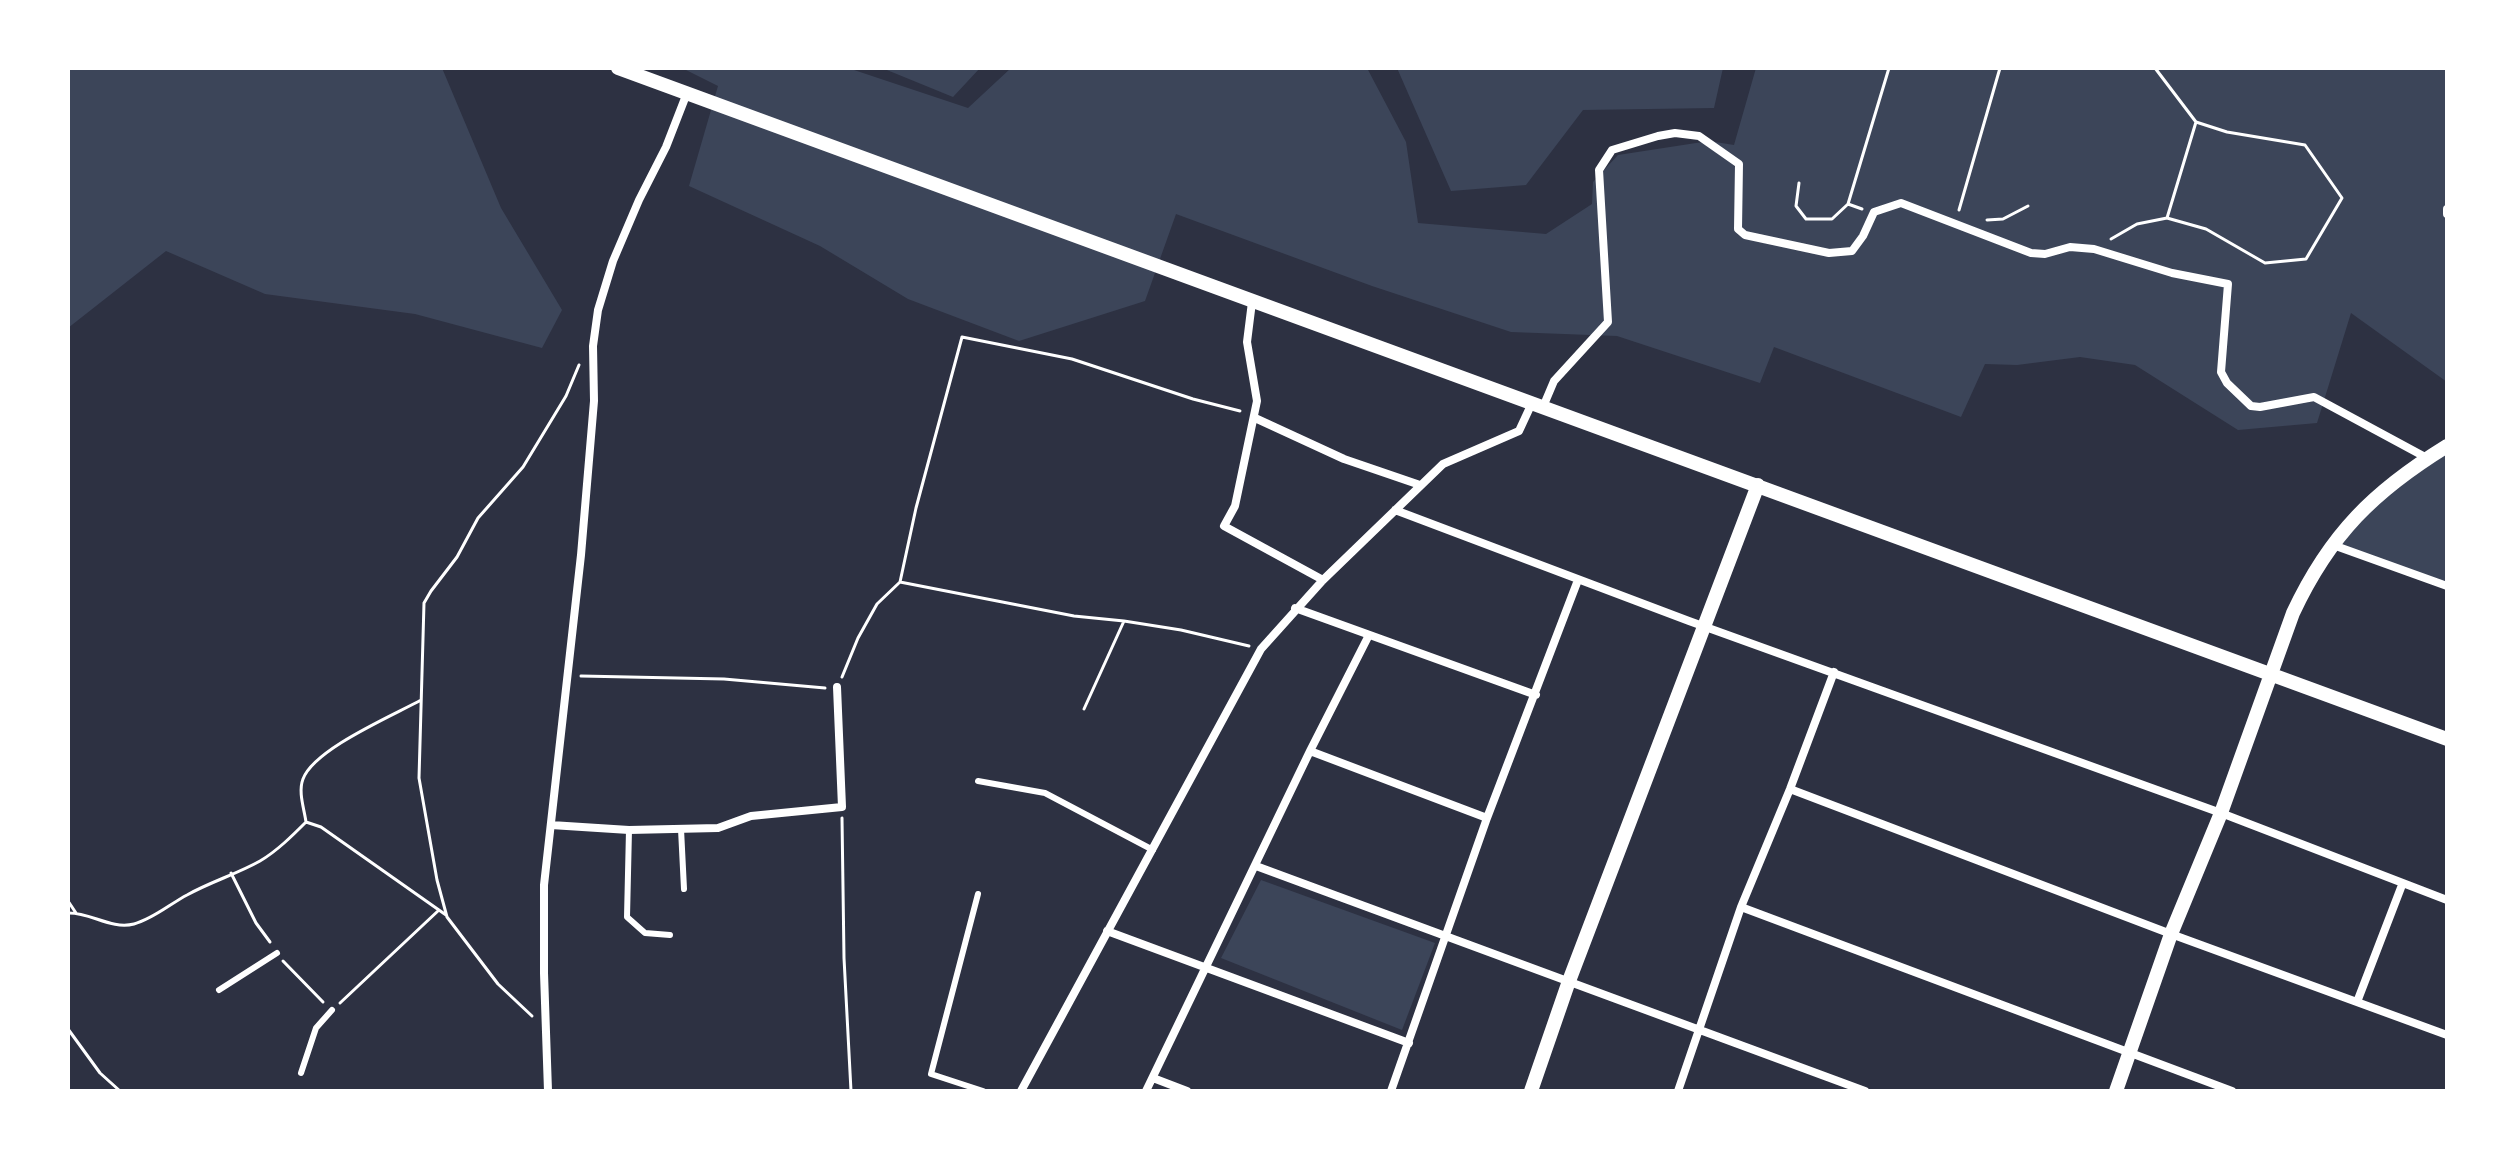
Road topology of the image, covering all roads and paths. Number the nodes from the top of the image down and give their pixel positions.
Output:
1 (618, 68) edge
2 (1889, 68) edge
3 (2000, 68) edge
4 (2155, 68) edge
5 (687, 93) junction
6 (2196, 122) junction
7 (1799, 183) dead end
8 (1848, 204) junction
9 (2028, 206) dead end
10 (1874, 212) junction
11 (2167, 218) junction
12 (1988, 220) dead end
13 (1956, 223) junction
14 (2094, 249) junction
15 (1252, 302) junction
16 (593, 346) junction
17 (1537, 405) junction
18 (1255, 418) junction
19 (2447, 446) edge
20 (2427, 458) junction
21 (1420, 485) junction
22 (1758, 485) junction
23 (1395, 510) junction
24 (2333, 545) junction
25 (1323, 580) junction
26 (1578, 580) junction
27 (900, 582) junction
28 (2447, 586) edge
29 (1295, 608) junction
30 (1124, 621) junction
31 (1705, 626) junction
32 (1369, 635) junction
33 (1261, 649) junction
34 (1834, 672) junction
35 (569, 675) junction
36 (2272, 675) junction
37 (837, 687) junction
38 (1536, 695) junction
39 (421, 700) junction
40 (1084, 709) dead end
41 (2447, 739) edge
42 (1310, 751) junction
43 (978, 781) dead end
44 (1790, 789) junction
45 (842, 807) junction
46 (2221, 813) junction
47 (1487, 818) junction
48 (306, 822) junction
49 (551, 825) junction
50 (681, 829) junction
51 (629, 830) junction
52 (1153, 850) junction
53 (1256, 866) junction
54 (231, 873) junction
55 (2402, 885) junction
56 (684, 889) dead end
57 (978, 894) dead end
58 (2447, 900) edge
59 (68, 901) edge
60 (1741, 907) junction
61 (439, 910) junction
62 (68, 913) edge
63 (76, 913) junction
64 (447, 917) junction
65 (1107, 931) junction
66 (2171, 934) junction
67 (670, 935) dead end
68 (1447, 935) junction
69 (277, 953) junction
70 (1206, 969) junction
71 (1569, 981) junction
72 (219, 990) dead end
73 (2357, 1002) junction
74 (332, 1010) junction
75 (546, 1026) junction
76 (1700, 1028) junction
77 (68, 1029) edge
78 (2447, 1035) edge
79 (1409, 1043) junction
80 (2130, 1053) junction
81 (301, 1073) dead end
82 (1153, 1078) junction
83 (120, 1091) edge
84 (548, 1091) edge
85 (851, 1091) edge
86 (983, 1091) edge
87 (1021, 1091) edge
88 (1146, 1091) edge
89 (1187, 1091) edge
90 (1391, 1091) edge
91 (1531, 1091) edge
92 (1678, 1091) edge
93 (1865, 1091) edge
94 (2116, 1091) edge
95 (2232, 1091) edge

1 - 5 street
2 - 8 path
3 - 13 path
4 - 6 path
5 - 15 street
5 - 16 street
6 - 11 path
6 - 11 path
7 - 8 path
8 - 10 path
9 - 12 path
10 - 13 street
10 - 17 street
11 - 14 path
13 - 14 street
14 - 20 street
15 - 17 street
15 - 18 street
16 - 35 street
16 - 39 path
17 - 21 street
17 - 22 street
18 - 21 street
18 - 25 street
18 - 27 path
19 - 20 street
20 - 24 street
21 - 23 street
22 - 31 street
22 - 36 street
23 - 25 street
23 - 26 street
24 - 28 street
24 - 36 street
25 - 29 street
26 - 31 street
26 - 38 street
27 - 30 path
27 - 37 path
29 - 32 street
29 - 33 street
30 - 33 path
30 - 40 path
31 - 34 street
31 - 71 street
32 - 38 street
32 - 42 street
33 - 52 street
34 - 44 street
34 - 46 street
35 - 37 path
35 - 49 street
36 - 41 street
36 - 46 street
37 - 45 street
38 - 47 street
39 - 48 path
39 - 64 path
42 - 47 street
42 - 53 street
43 - 52 lane
44 - 60 street
44 - 66 street
45 - 50 street
45 - 85 path
46 - 55 street
46 - 66 street
47 - 68 street
48 - 54 path
48 - 61 path
49 - 51 street
49 - 75 street
50 - 51 street
50 - 56 lane
51 - 67 lane
52 - 65 street
53 - 68 street
53 - 70 street
54 - 63 path
54 - 69 path
55 - 58 street
55 - 73 street
57 - 86 lane
59 - 63 path
60 - 76 street
60 - 80 street
61 - 64 path
61 - 74 path
62 - 63 path
64 - 75 path
65 - 70 street
65 - 87 street
66 - 73 street
66 - 80 street
68 - 71 street
68 - 79 street
69 - 72 lane
69 - 74 path
70 - 79 street
70 - 82 street
71 - 76 street
71 - 91 street
73 - 78 street
74 - 81 lane
75 - 84 street
76 - 92 street
76 - 93 street
77 - 83 path
79 - 90 street
80 - 94 street
80 - 95 street
82 - 88 street
82 - 89 street

